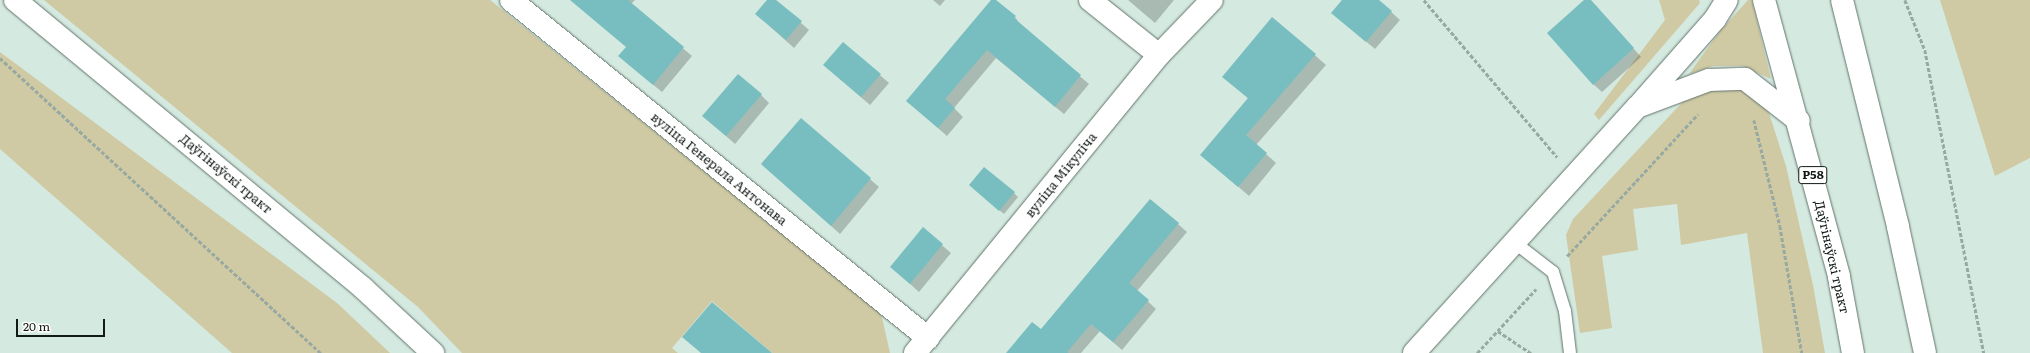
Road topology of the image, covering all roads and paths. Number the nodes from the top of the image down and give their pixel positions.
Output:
1 (15, 0) edge
2 (511, 0) edge
3 (1090, 0) edge
4 (1212, 0) edge
5 (1424, 0) edge
6 (1727, 0) edge
7 (1764, 0) edge
8 (1842, 0) edge
9 (1905, 0) edge
10 (1159, 55) junction
11 (0, 58) edge
12 (1745, 79) junction
13 (1638, 107) junction
14 (1699, 113) dead end
15 (1799, 121) junction
16 (1574, 177) junction
17 (1514, 242) junction
18 (1552, 272) junction
19 (1498, 331) junction
20 (921, 346) edge
21 (321, 353) edge
22 (433, 353) edge
23 (1414, 353) edge
24 (1477, 353) edge
25 (1531, 353) edge
26 (1570, 353) edge
27 (1802, 353) edge
28 (1853, 353) edge
29 (1925, 353) edge
30 (1984, 353) edge

1 - 22 street, Даўгінаўскі тракт
2 - 20 street, вуліца Генерала Антонава
3 - 10 street
4 - 10 street, вуліца Мікуліча
5 - 16 path
6 - 13 street
7 - 15 street, Даўгінаўскі тракт / Р58
8 - 29 street
9 - 30 path
10 - 20 street, вуліца Мікуліча
11 - 21 path
12 - 13 street
12 - 15 street
12 - 27 path
13 - 16 street
14 - 18 path
15 - 28 street, Даўгінаўскі тракт / Р58
16 - 17 street
17 - 18 lane
17 - 23 street
18 - 19 path
18 - 26 lane
19 - 24 path
19 - 25 path

